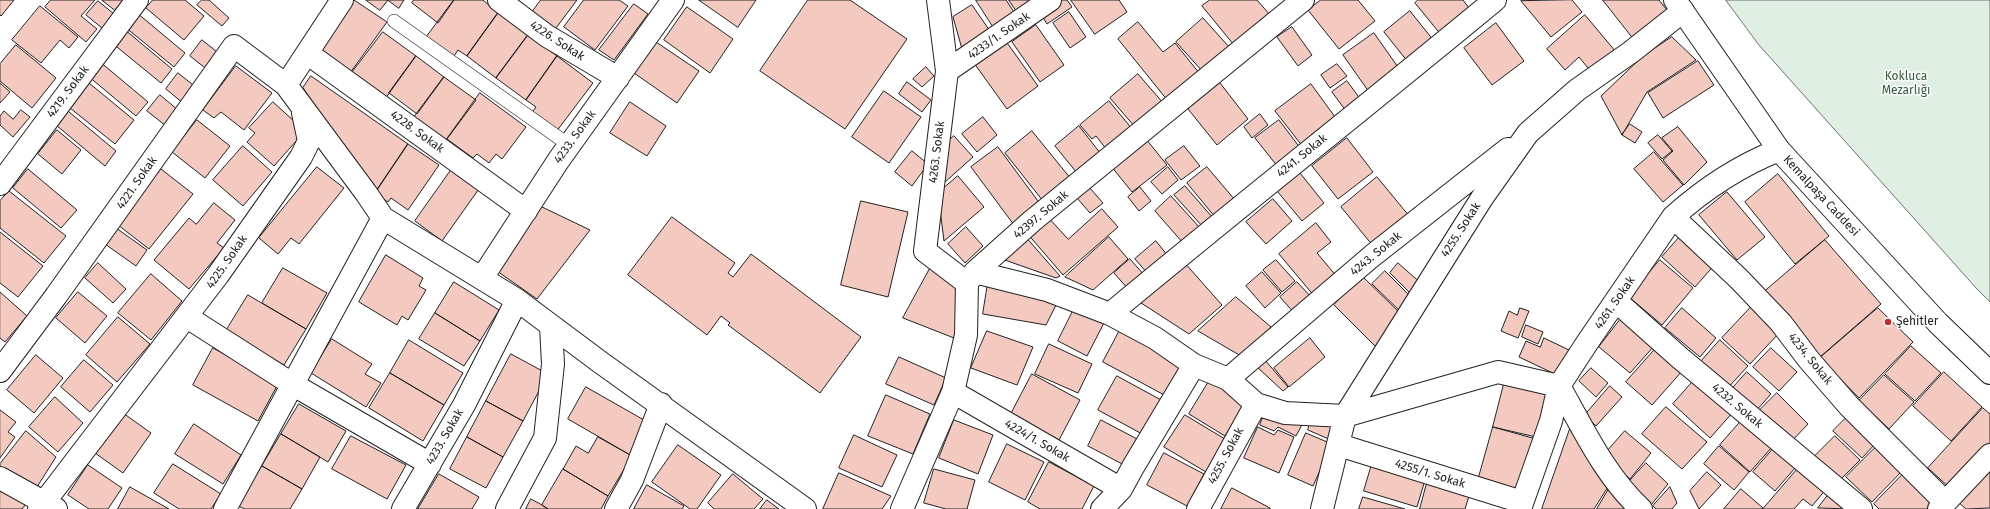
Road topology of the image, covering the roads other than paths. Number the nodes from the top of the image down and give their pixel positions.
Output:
1 (137, 0) edge
2 (342, 0) edge
3 (499, 0) edge
4 (673, 0) edge
5 (938, 0) edge
6 (1050, 0) edge
7 (1303, 0) edge
8 (1494, 0) edge
9 (1679, 6) edge
10 (394, 21) dead end
11 (307, 53) junction
12 (947, 71) junction
13 (618, 78) junction
14 (286, 85) junction
15 (302, 108) junction
16 (1528, 133) junction
17 (569, 145) junction
18 (1779, 150) junction
19 (0, 184) edge
20 (526, 212) junction
21 (1673, 217) junction
22 (383, 218) junction
23 (482, 278) junction
24 (971, 278) junction
25 (517, 300) junction
26 (1616, 301) junction
27 (1110, 314) junction
28 (187, 317) junction
29 (551, 326) junction
30 (1194, 365) junction
31 (0, 371) edge
32 (1990, 373) edge
33 (1228, 379) junction
34 (292, 384) junction
35 (1559, 386) junction
36 (953, 392) junction
37 (661, 404) junction
38 (1256, 404) junction
39 (1345, 416) junction
40 (1339, 445) junction
41 (1990, 455) edge
42 (430, 464) junction
43 (0, 478) edge
44 (1121, 489) junction
45 (1521, 506) edge
46 (1942, 506) edge
47 (47, 507) edge
48 (225, 509) edge
49 (403, 509) edge
50 (507, 509) edge
51 (616, 509) edge
52 (805, 509) edge
53 (902, 509) edge
54 (1102, 509) edge
55 (1198, 509) edge
56 (1322, 509) edge
57 (1641, 509) edge
58 (1861, 509) edge

1 - 19 street, 4219. Sokak
2 - 11 street
3 - 13 street, 4226. Sokak
4 - 13 street, 4233. Sokak
5 - 12 street, 4263. Sokak
6 - 12 street, 4233/1. Sokak
7 - 24 street, 42397. Sokak
8 - 27 street, 4241. Sokak
9 - 16 street, 4255. Sokak
9 - 18 street, Kemalpaşa Caddesi
10 - 17 lane
11 - 14 street
11 - 20 street, 4228. Sokak
12 - 24 street, 4263. Sokak
13 - 17 street, 4233. Sokak
14 - 15 street, 4225. Sokak
14 - 31 street, 4221. Sokak
15 - 22 street
15 - 28 street, 4225. Sokak
16 - 33 street, 4243. Sokak
16 - 39 street, 4255. Sokak
17 - 20 street, 4233. Sokak
18 - 21 street, 4261. Sokak
18 - 32 street, Kemalpaşa Caddesi
20 - 23 street, 4233. Sokak
21 - 26 street, 4261. Sokak
21 - 46 street, 4234. Sokak
22 - 23 street
22 - 34 street
23 - 25 street
24 - 27 street
24 - 36 street
25 - 29 street
25 - 42 street, 4233. Sokak
26 - 35 street, 4261. Sokak
26 - 58 street, 4232. Sokak
27 - 30 street
28 - 34 street
28 - 47 street, 4225. Sokak
29 - 37 street
29 - 50 street
30 - 33 street
30 - 44 street
33 - 38 street
34 - 42 street
34 - 48 street
35 - 39 street
35 - 45 street, 4261. Sokak
35 - 57 street
36 - 44 street, 4224/1. Sokak
36 - 53 street
37 - 51 street
37 - 52 street
38 - 39 street
38 - 55 street, 4255. Sokak
39 - 40 street, 4255. Sokak
40 - 45 street, 4255/1. Sokak
40 - 56 street, 4255. Sokak
41 - 46 street
42 - 49 street, 4233. Sokak
43 - 47 street
44 - 54 street

